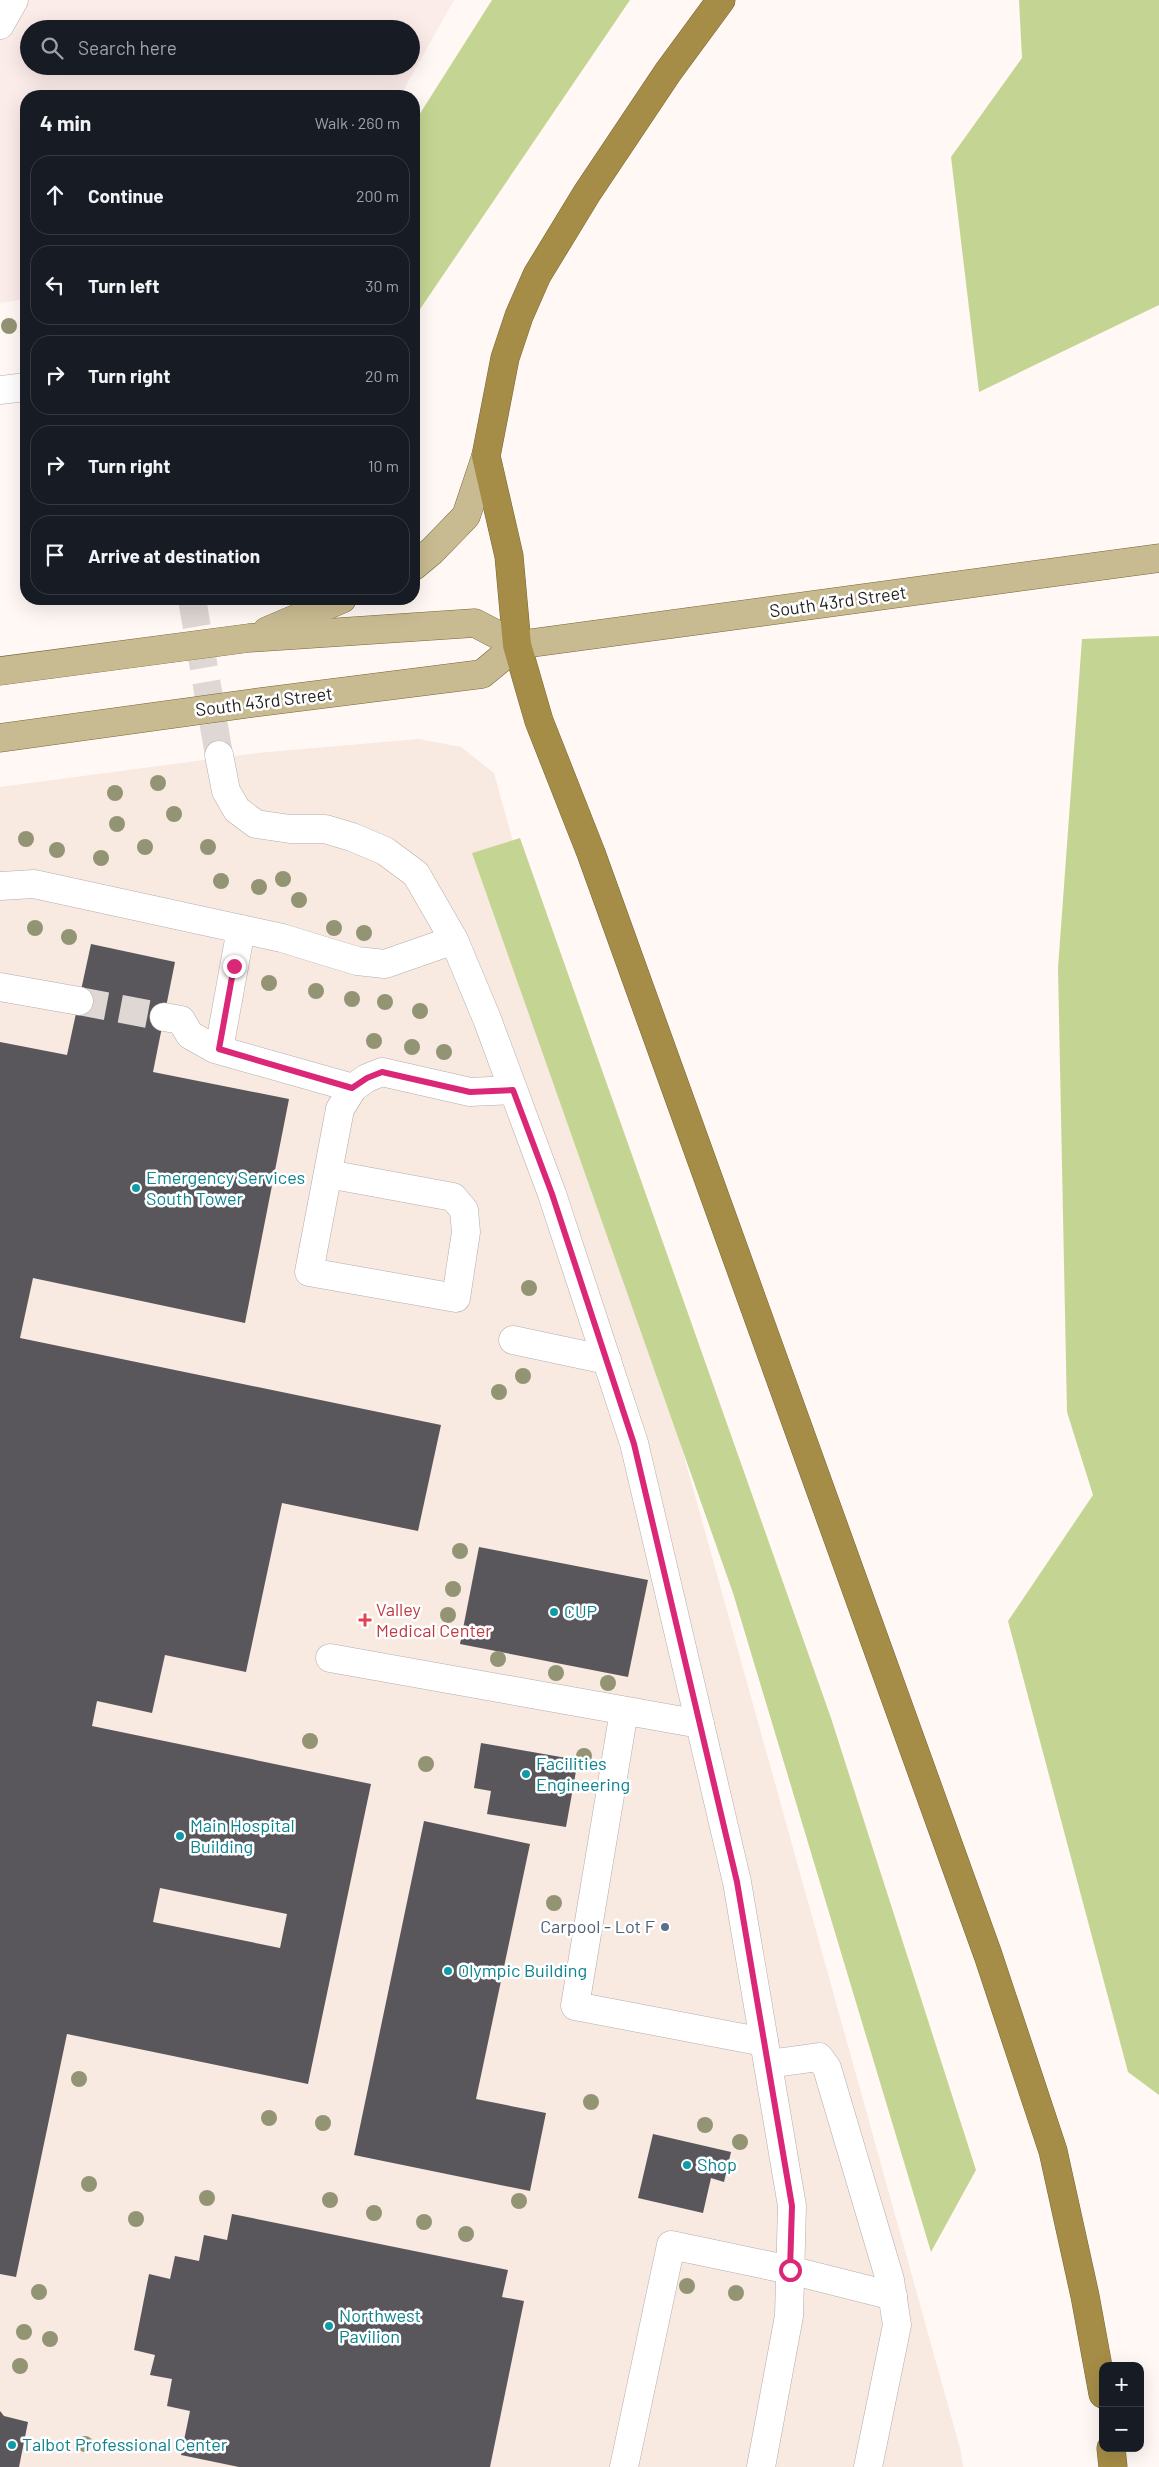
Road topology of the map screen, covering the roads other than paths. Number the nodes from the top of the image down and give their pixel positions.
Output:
1 (14, 0) edge
2 (721, 0) edge
3 (0, 24) edge
4 (20, 388) edge
5 (0, 390) edge
6 (486, 456) junction
7 (1159, 558) edge
8 (420, 561) edge
9 (328, 605) edge
10 (249, 638) junction
11 (517, 645) junction
12 (0, 672) edge
13 (0, 738) edge
14 (220, 755) tunnel mouth
15 (0, 886) edge
16 (241, 929) junction
17 (454, 940) junction
18 (0, 987) edge
19 (79, 1001) tunnel mouth
20 (164, 1017) tunnel mouth
21 (219, 1049) junction
22 (352, 1088) junction
23 (513, 1090) junction
24 (328, 1174) junction
25 (513, 1340) dead end
26 (607, 1360) junction
27 (330, 1658) dead end
28 (624, 1711) junction
29 (700, 1724) junction
30 (766, 2053) junction
31 (790, 2270) junction
32 (893, 2296) junction
33 (1099, 2372) edge
34 (1111, 2452) edge
35 (624, 2467) edge
36 (761, 2467) edge
37 (868, 2467) edge
38 (1113, 2467) edge

1 - 3 street
2 - 6 highway
4 - 5 street
6 - 8 main road
6 - 11 highway
7 - 11 main road, South 43rd Street
9 - 10 main road
10 - 11 main road
10 - 12 main road
11 - 13 main road, South 43rd Street
11 - 33 highway
14 - 17 street
15 - 16 street
16 - 17 street
16 - 21 street
17 - 23 street
18 - 19 street
20 - 21 street
21 - 22 street
22 - 23 street
22 - 24 street
23 - 26 street
24 - 24 street
25 - 26 street
26 - 29 street
27 - 28 street
28 - 29 street
28 - 30 street
29 - 30 street
30 - 31 street
30 - 32 street
31 - 32 street
31 - 35 street
31 - 36 street
32 - 37 street
34 - 38 highway

